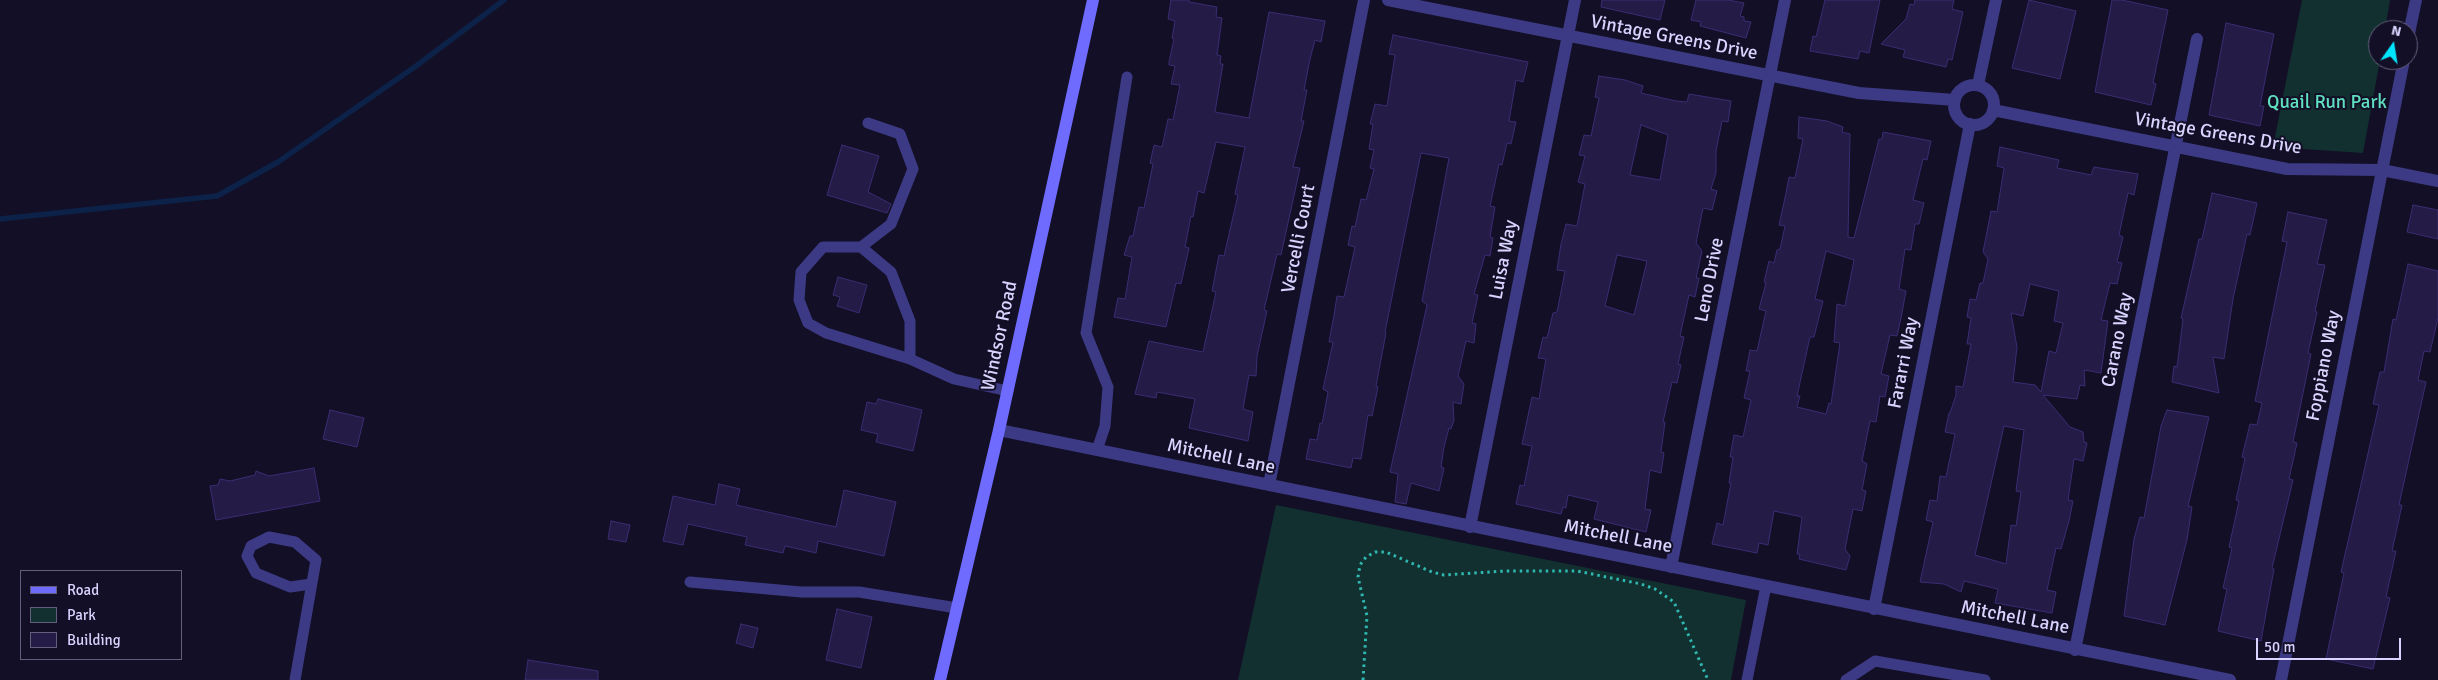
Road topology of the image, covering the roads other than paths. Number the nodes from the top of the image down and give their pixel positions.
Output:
1 (1093, 0) edge
2 (1364, 0) edge
3 (1388, 0) edge
4 (1575, 0) edge
5 (1785, 0) edge
6 (1996, 0) edge
7 (2416, 0) edge
8 (2412, 20) edge
9 (1568, 36) junction
10 (2197, 38) dead end
11 (2402, 70) edge
12 (1769, 76) junction
13 (1127, 77) dead end
14 (1978, 85) junction
15 (1955, 100) junction
16 (1993, 110) junction
17 (868, 123) dead end
18 (1970, 124) junction
19 (2175, 147) junction
20 (2382, 170) junction
21 (2438, 181) edge
22 (861, 247) junction
23 (910, 359) junction
24 (1008, 391) junction
25 (999, 430) junction
26 (1097, 450) junction
27 (1269, 486) junction
28 (1470, 527) junction
29 (1671, 567) junction
30 (690, 582) dead end
31 (311, 584) junction
32 (1766, 586) junction
33 (957, 608) junction
34 (1874, 609) junction
35 (2075, 650) junction
36 (295, 680) edge
37 (940, 680) edge
38 (1747, 680) edge
39 (1846, 680) edge
40 (1984, 680) edge
41 (2230, 680) edge
42 (2281, 680) edge

1 - 24 main road, Windsor Road
2 - 27 street, Vercelli Court
3 - 9 street, Vintage Greens Drive
4 - 9 street, Luisa Way
5 - 12 street, Leno Drive
6 - 14 street
7 - 8 street
9 - 12 street, Vintage Greens Drive
9 - 28 street, Luisa Way
10 - 19 street, Carano Way
11 - 20 street, Foppiano Way
12 - 15 street, Vintage Greens Drive
12 - 29 street, Leno Drive
13 - 26 lane
14 - 15 street
14 - 16 street
15 - 18 street
16 - 18 street
16 - 19 street, Vintage Greens Drive
17 - 22 lane
18 - 34 street, Fararri Way
19 - 20 street, Vintage Greens Drive
19 - 35 street, Carano Way
20 - 21 street, Vintage Greens Drive
20 - 42 street, Foppiano Way
22 - 23 lane
22 - 23 lane
23 - 24 lane
24 - 25 main road, Windsor Road
25 - 26 street, Mitchell Lane
25 - 33 main road, Windsor Road
26 - 27 street, Mitchell Lane
27 - 28 street, Mitchell Lane
28 - 29 street, Mitchell Lane
29 - 32 street, Mitchell Lane
30 - 33 lane
31 - 31 lane
31 - 36 lane
32 - 34 street, Mitchell Lane
32 - 38 lane
33 - 37 main road, Windsor Road
34 - 35 street, Mitchell Lane
35 - 41 street, Mitchell Lane
39 - 40 lane

